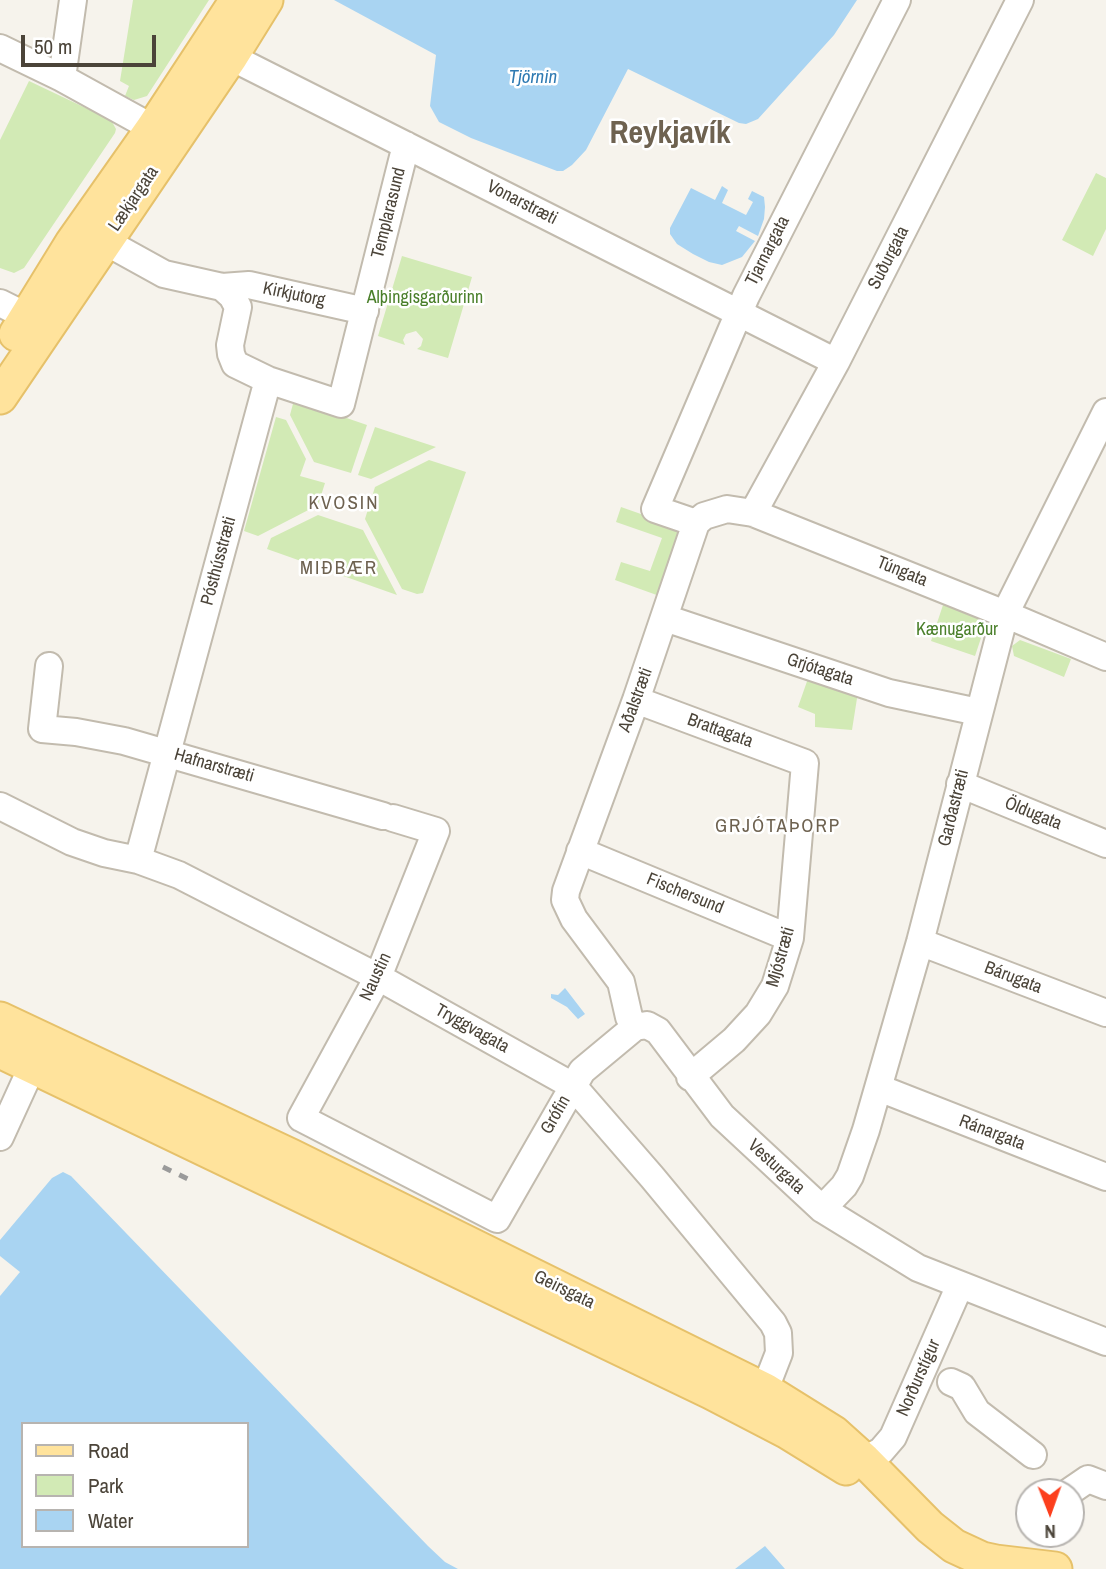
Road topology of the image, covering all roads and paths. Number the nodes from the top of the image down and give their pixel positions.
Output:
1 (73, 0) edge
2 (237, 0) edge
3 (266, 0) edge
4 (897, 0) edge
5 (1020, 0) edge
6 (0, 48) edge
7 (219, 51) junction
8 (62, 78) junction
9 (164, 134) junction
10 (406, 145) junction
11 (94, 235) junction
12 (222, 287) junction
13 (14, 310) edge
14 (365, 311) junction
15 (738, 312) junction
16 (0, 358) edge
17 (836, 362) junction
18 (268, 380) junction
19 (0, 397) edge
20 (1106, 412) edge
21 (753, 513) junction
22 (696, 523) junction
23 (1005, 614) junction
24 (665, 618) junction
25 (1106, 657) edge
26 (50, 666) dead end
27 (636, 700) junction
28 (978, 712) junction
29 (167, 752) junction
30 (793, 758) joint
31 (960, 784) junction
32 (0, 806) edge
33 (436, 831) joint
34 (1106, 844) edge
35 (138, 860) junction
36 (576, 863) junction
37 (790, 938) junction
38 (920, 942) junction
39 (378, 977) junction
40 (1106, 1013) edge
41 (0, 1019) edge
42 (635, 1027) junction
43 (0, 1035) edge
44 (0, 1051) edge
45 (39, 1054) junction
46 (690, 1077) junction
47 (573, 1086) junction
48 (878, 1088) junction
49 (0, 1137) edge
50 (1106, 1177) edge
51 (822, 1209) junction
52 (497, 1219) joint
53 (960, 1286) junction
54 (1106, 1342) edge
55 (935, 1375) junction
56 (760, 1403) junction
57 (1033, 1455) dead end
58 (864, 1460) junction
59 (1085, 1481) edge
60 (1106, 1486) edge
61 (964, 1569) edge
62 (1055, 1569) edge

1 - 8 street
2 - 7 main road, Lækjargata
3 - 7 main road, Lækjargata
4 - 15 street, Tjarnargata
5 - 17 street, Suðurgata
6 - 8 street
7 - 9 main road, Lækjargata
7 - 10 street, Vonarstræti
8 - 9 street
9 - 11 main road, Lækjargata
10 - 14 street, Templarasund
10 - 15 street, Vonarstræti
11 - 12 street, Kirkjutorg
11 - 13 main road, Lækjargata
11 - 19 main road, Lækjargata
12 - 14 street, Kirkjutorg
12 - 18 street
13 - 16 main road, Lækjargata
14 - 18 street, Templarasund
15 - 17 street, Vonarstræti
15 - 22 street, Tjarnargata
17 - 21 street, Suðurgata
18 - 29 street, Pósthússtræti
20 - 23 street, Garðastræti
21 - 22 street, Túngata
21 - 23 street, Túngata
22 - 24 street, Aðalstræti
23 - 25 street, Túngata
23 - 28 street, Garðastræti
24 - 27 street, Aðalstræti
24 - 28 street, Grjótagata
26 - 29 street, Hafnarstræti
27 - 30 street, Brattagata
27 - 36 street, Aðalstræti
28 - 31 street, Garðastræti
29 - 33 street, Hafnarstræti
29 - 35 street, Pósthússtræti
30 - 37 street, Mjóstræti
31 - 34 street, Öldugata
31 - 38 street, Garðastræti
32 - 35 street, Tryggvagata
33 - 39 street, Naustin
35 - 39 street, Tryggvagata
36 - 37 street, Fischersund
36 - 42 street
37 - 46 street, Mjóstræti
38 - 40 street, Bárugata
38 - 48 street, Garðastræti
39 - 47 street, Tryggvagata
39 - 52 street, Naustin
41 - 45 main road, Geirsgata
42 - 46 street, Vesturgata
42 - 47 street, Grófin
43 - 45 main road, Geirsgata
44 - 45 main road, Geirsgata
45 - 49 street
45 - 56 main road, Geirsgata
46 - 51 street, Vesturgata
47 - 52 street, Grófin
47 - 56 street, Tryggvagata
48 - 50 street, Ránargata
48 - 51 street, Garðastræti
51 - 53 street, Vesturgata
53 - 54 street, Vesturgata
53 - 55 street, Norðurstígur
55 - 57 street
55 - 58 street, Norðurstígur
56 - 58 main road, Geirsgata
56 - 61 main road, Geirsgata
58 - 62 main road, Geirsgata
59 - 60 street

